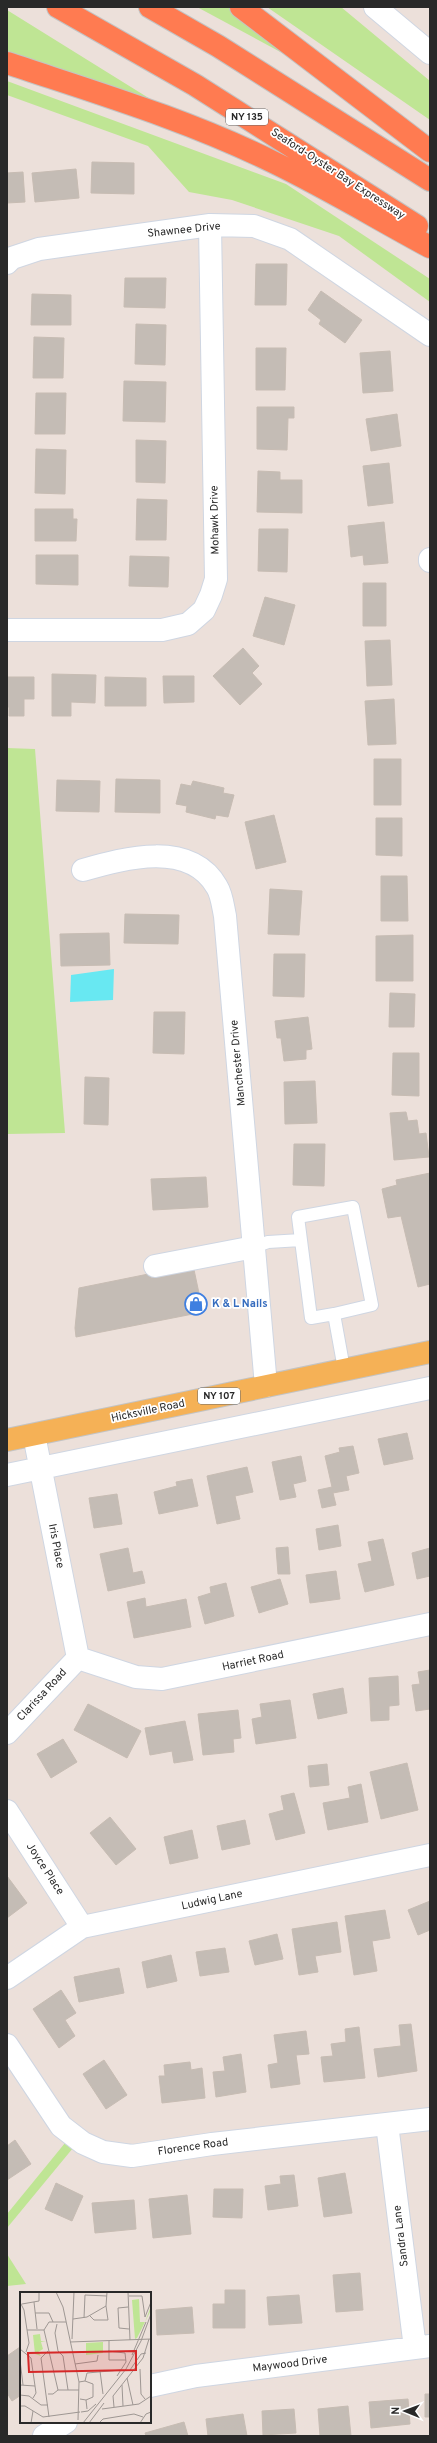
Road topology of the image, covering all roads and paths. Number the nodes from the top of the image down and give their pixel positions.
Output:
1 (58, 7) edge
2 (150, 7) edge
3 (241, 7) edge
4 (375, 7) edge
5 (400, 17) edge
6 (430, 53) edge
7 (7, 63) edge
8 (430, 151) edge
9 (430, 180) edge
10 (210, 225) junction
11 (430, 234) edge
12 (430, 247) edge
13 (7, 263) edge
14 (430, 335) edge
15 (7, 630) edge
16 (83, 870) dead end
17 (301, 1240) junction
18 (254, 1247) junction
19 (155, 1266) dead end
20 (334, 1314) junction
21 (430, 1352) edge
22 (344, 1369) junction
23 (266, 1386) junction
24 (430, 1388) edge
25 (34, 1435) junction
26 (7, 1440) edge
27 (41, 1468) junction
28 (7, 1475) edge
29 (430, 1624) edge
30 (78, 1658) junction
31 (7, 1733) edge
32 (7, 1811) edge
33 (430, 1856) edge
34 (82, 1927) junction
35 (7, 1978) edge
36 (7, 2045) edge
37 (430, 2119) edge
38 (387, 2124) junction
39 (422, 2347) edge
40 (151, 2386) edge
41 (64, 2423) edge
42 (44, 2436) edge

1 - 11 highway, Seaford-Oyster Bay Expressway / NY 135
2 - 9 highway
3 - 8 highway
4 - 5 street
5 - 6 street
7 - 12 highway
10 - 13 street, Shawnee Drive
10 - 14 street, Shawnee Drive
10 - 15 street, Mohawk Drive
16 - 18 street, Manchester Drive
17 - 18 lane
17 - 20 lane
17 - 20 lane
18 - 19 street
18 - 23 street, Manchester Drive
20 - 22 lane
21 - 22 main road, Hicksville Road / NY 107
22 - 23 main road, Hicksville Road / NY 107
23 - 25 main road, Hicksville Road / NY 107
24 - 27 street
25 - 26 main road, Hicksville Road / NY 107
25 - 27 street, Iris Place
27 - 28 street
27 - 30 street, Iris Place
29 - 30 street, Harriet Road
30 - 31 street, Clarissa Road
32 - 34 street, Joyce Place
33 - 34 street, Ludwig Lane
34 - 35 street, Ludwig Lane
36 - 38 street, Florence Road
37 - 38 street, Florence Road
38 - 39 street, Sandra Lane
39 - 40 street, Maywood Drive
41 - 42 street

